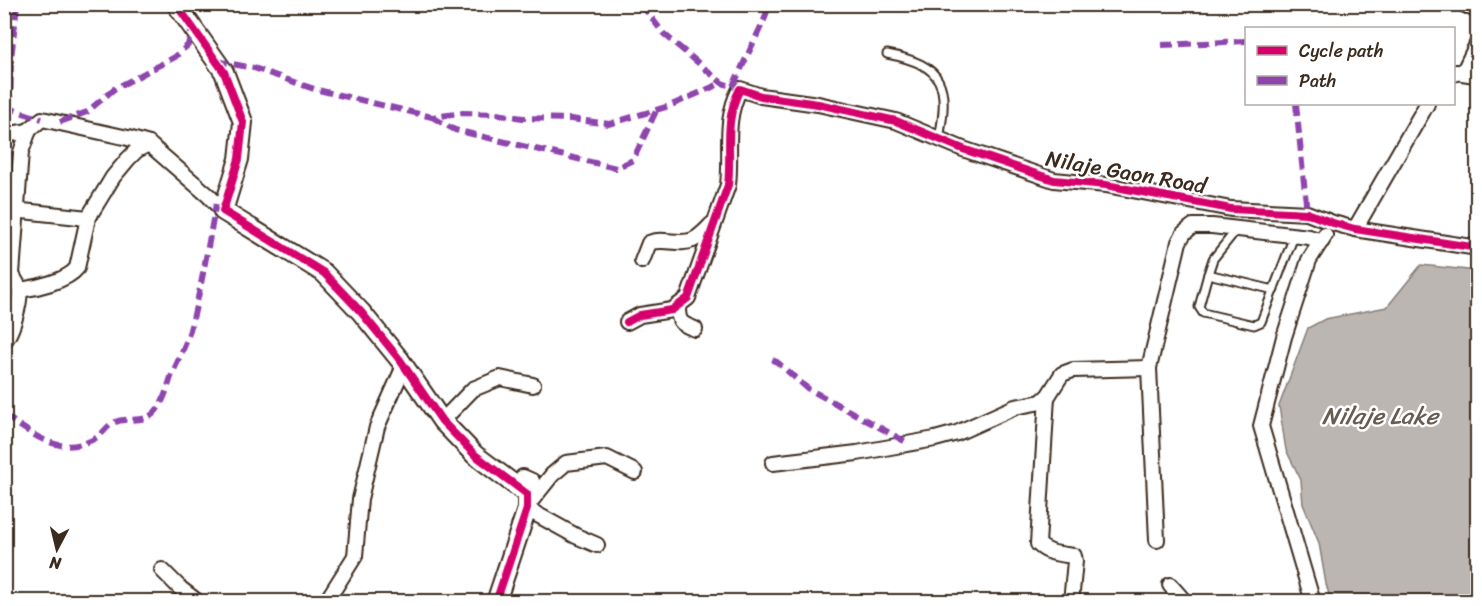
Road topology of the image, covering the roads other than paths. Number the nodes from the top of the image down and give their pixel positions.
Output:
1 (176, 4) edge
2 (1463, 4) edge
3 (1478, 11) edge
4 (1478, 42) edge
5 (887, 54) dead end
6 (1458, 74) edge
7 (1478, 78) edge
8 (1426, 105) edge
9 (29, 131) junction
10 (4, 135) edge
11 (939, 139) junction
12 (149, 144) junction
13 (1227, 208) junction
14 (10, 210) edge
15 (223, 212) junction
16 (88, 218) junction
17 (714, 223) junction
18 (1333, 223) junction
19 (1222, 228) junction
20 (1237, 229) junction
21 (1355, 229) junction
22 (1294, 236) junction
23 (1322, 241) junction
24 (1478, 248) edge
25 (642, 261) dead end
26 (1208, 274) junction
27 (20, 290) junction
28 (1274, 290) junction
29 (678, 307) junction
30 (627, 322) dead end
31 (695, 330) dead end
32 (4, 340) edge
33 (404, 366) junction
34 (1149, 368) junction
35 (533, 385) dead end
36 (1047, 397) junction
37 (442, 421) junction
38 (773, 463) dead end
39 (635, 472) dead end
40 (526, 496) junction
41 (1156, 540) dead end
42 (597, 545) dead end
43 (162, 570) dead end
44 (1170, 585) dead end
45 (198, 602) edge
46 (326, 602) edge
47 (496, 602) edge
48 (1071, 602) edge
49 (1185, 602) edge
50 (1312, 602) edge

1 - 15 street
2 - 3 street
4 - 6 street
5 - 11 lane
6 - 7 street
8 - 21 street
9 - 10 street
9 - 12 street
9 - 14 street
11 - 13 street, Nilaje Gaon Road
11 - 17 street, Nilaje Gaon Road
12 - 15 street
12 - 16 street
13 - 18 street, Nilaje Gaon Road
13 - 19 street
14 - 16 street
14 - 27 street
15 - 33 street
16 - 27 street
17 - 25 street
17 - 29 street
18 - 21 street, Nilaje Gaon Road
18 - 23 street
19 - 20 street
19 - 34 street
20 - 22 street
20 - 26 lane
21 - 24 street, Nilaje Gaon Road
22 - 23 street
22 - 28 lane
23 - 50 street
26 - 28 lane
26 - 28 lane
27 - 32 street
29 - 30 street
29 - 31 street
33 - 37 street
33 - 46 street
34 - 36 street
34 - 41 street
35 - 37 street
36 - 38 street
36 - 48 street
37 - 40 street
39 - 40 street
40 - 42 street
40 - 47 street
43 - 45 street
44 - 49 street

